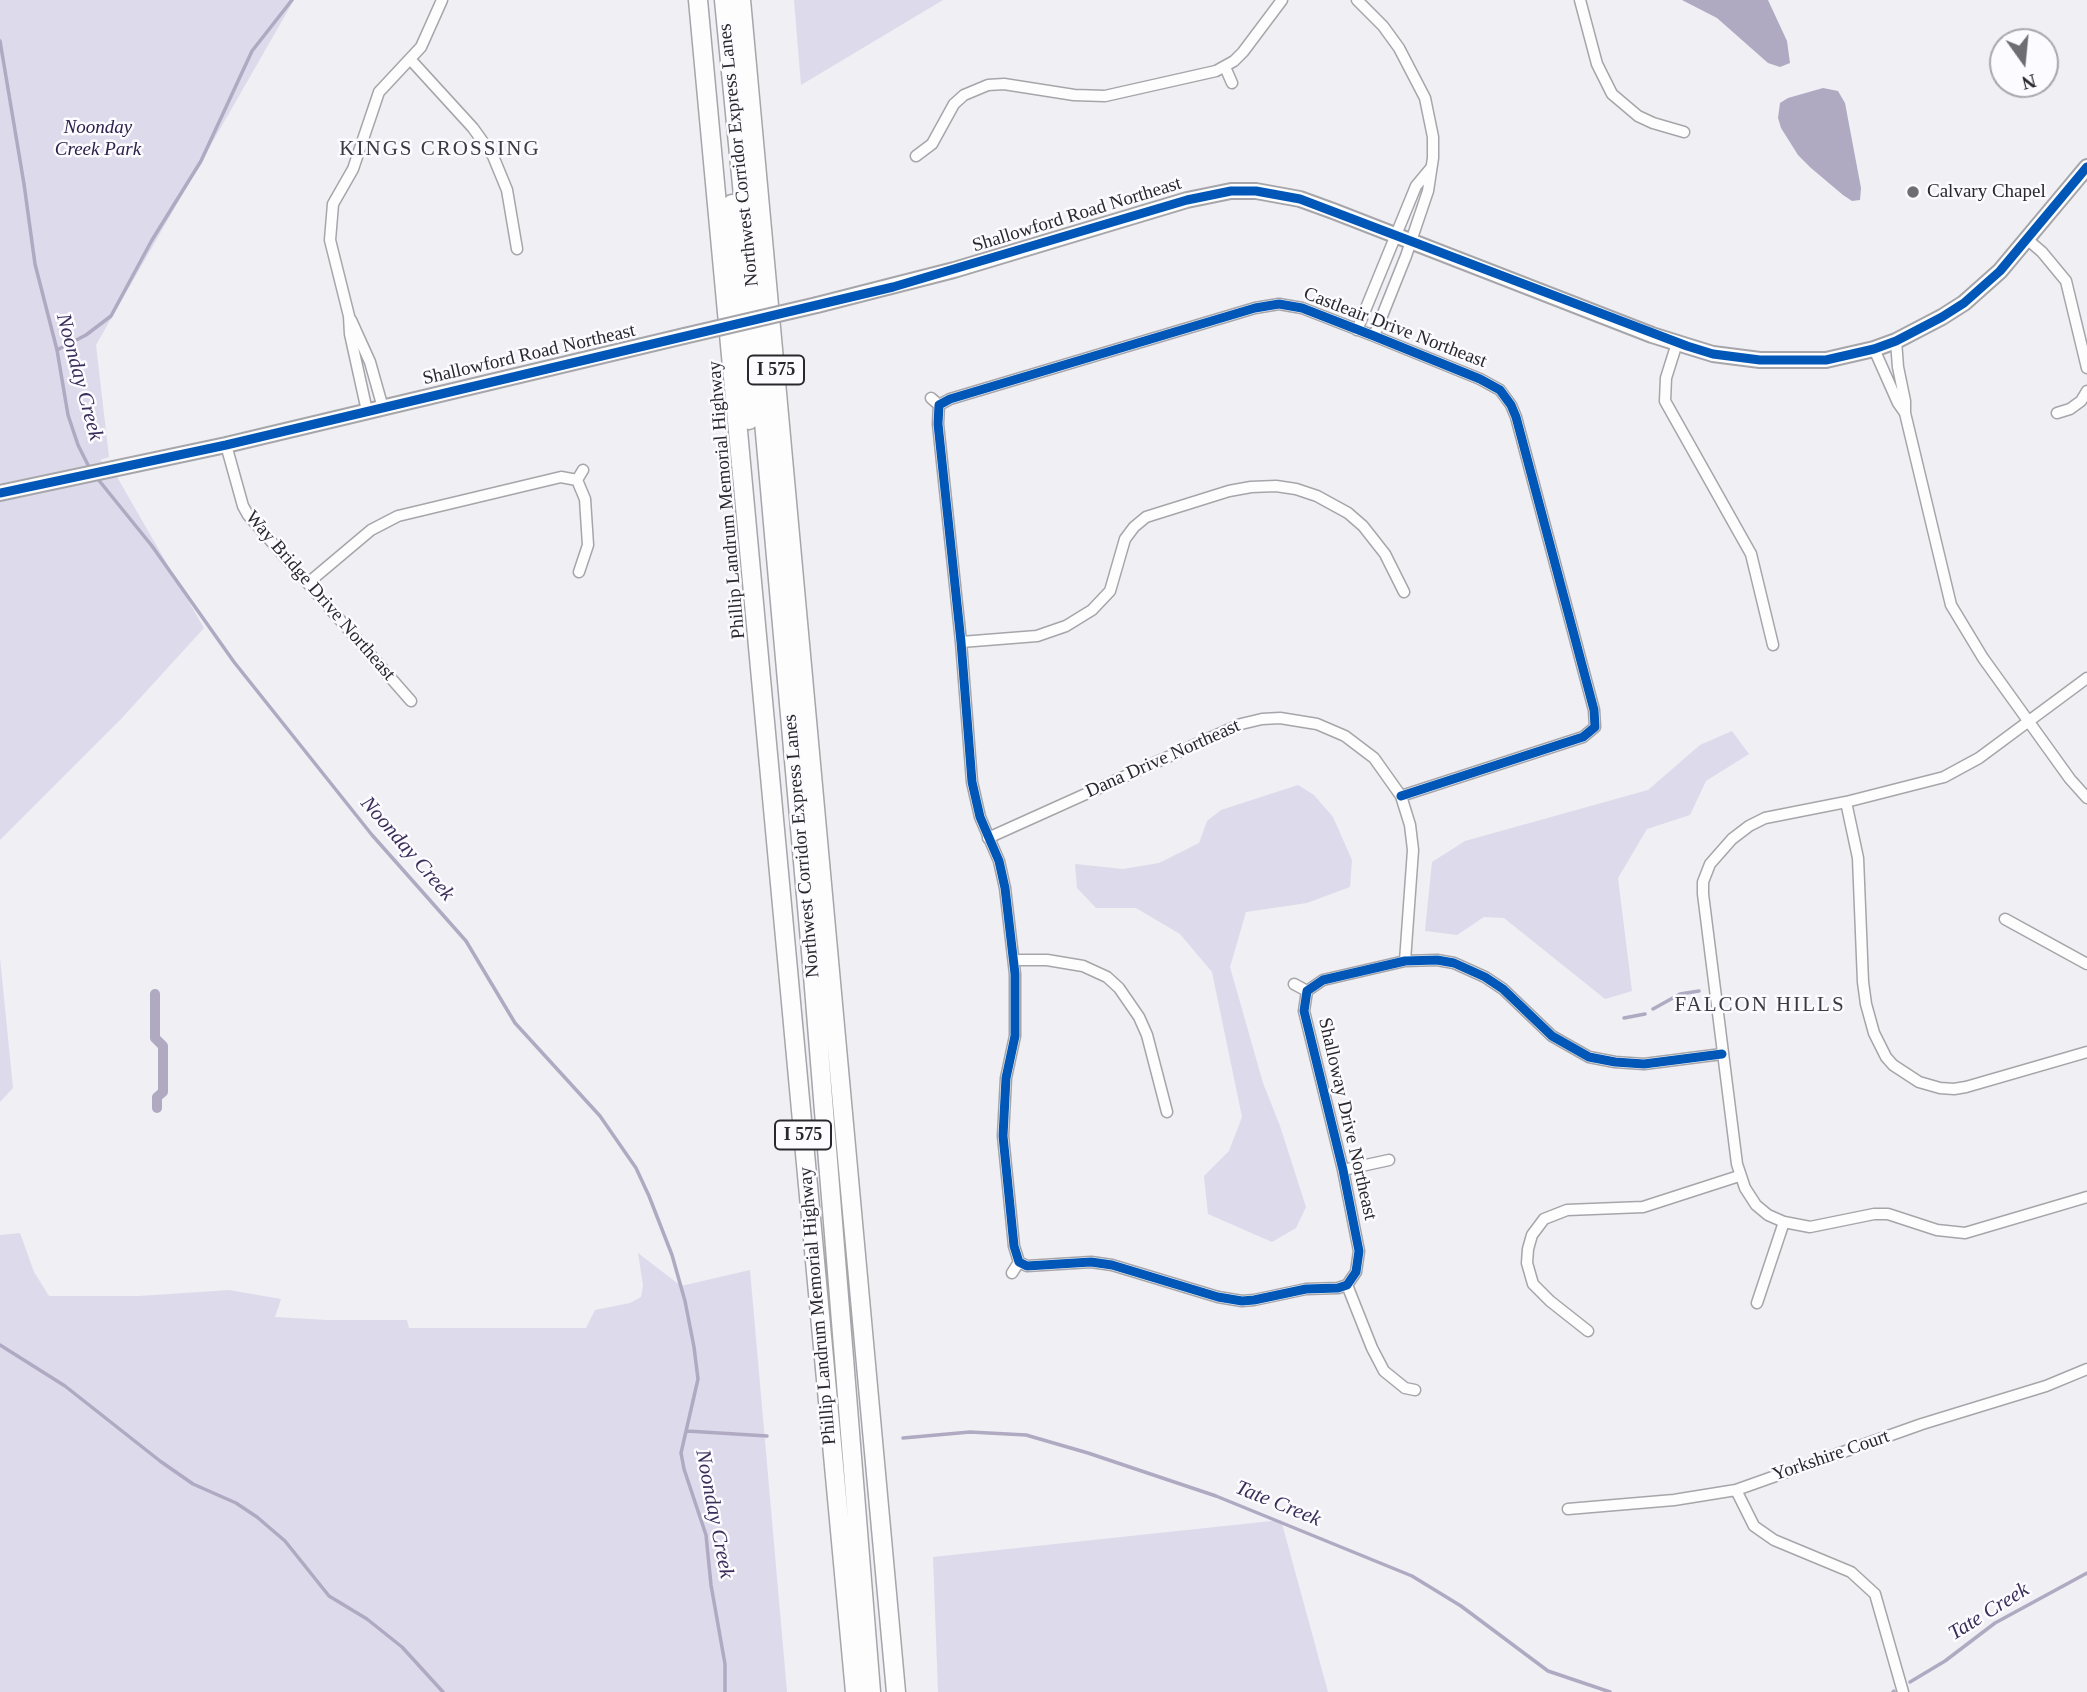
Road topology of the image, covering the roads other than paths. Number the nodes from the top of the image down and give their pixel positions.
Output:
1 (442, 0) edge
2 (698, 0) edge
3 (715, 0) edge
4 (724, 0) edge
5 (741, 0) edge
6 (1282, 0) edge
7 (1357, 0) edge
8 (1580, 0) edge
9 (410, 59) junction
10 (1224, 67) junction
11 (1232, 83) dead end
12 (1684, 132) dead end
13 (916, 156) dead end
14 (2087, 167) edge
15 (1431, 168) junction
16 (1396, 235) junction
17 (2028, 240) junction
18 (1411, 241) junction
19 (517, 248) dead end
20 (349, 316) junction
21 (1357, 330) junction
22 (1374, 337) junction
23 (1896, 341) junction
24 (1677, 343) junction
25 (1874, 349) junction
26 (2087, 368) edge
27 (2087, 391) edge
28 (383, 408) junction
29 (367, 411) junction
30 (1905, 413) junction
31 (2057, 413) dead end
32 (226, 445) junction
33 (583, 470) dead end
34 (577, 480) junction
35 (0, 493) edge
36 (579, 572) dead end
37 (307, 583) junction
38 (1404, 592) dead end
39 (961, 642) junction
40 (1773, 645) dead end
41 (760, 662) junction
42 (2087, 678) edge
43 (411, 701) dead end
44 (2028, 721) junction
45 (1401, 796) junction
46 (2087, 798) edge
47 (1846, 802) junction
48 (988, 838) junction
49 (2005, 919) dead end
50 (1014, 960) junction
51 (1405, 961) junction
52 (2087, 964) edge
53 (1294, 984) dead end
54 (1307, 991) junction
55 (2087, 1052) edge
56 (1722, 1054) junction
57 (1167, 1112) dead end
58 (1389, 1160) dead end
59 (1343, 1170) junction
60 (1739, 1176) junction
61 (2087, 1198) edge
62 (1784, 1222) junction
63 (1019, 1262) junction
64 (1012, 1273) dead end
65 (1347, 1284) junction
66 (1757, 1303) dead end
67 (1588, 1331) dead end
68 (2087, 1369) edge
69 (1415, 1390) dead end
70 (1736, 1490) junction
71 (1568, 1510) dead end
72 (855, 1692) edge
73 (871, 1692) edge
74 (896, 1692) edge
75 (1903, 1692) edge

1 - 9 street
2 - 41 highway, Phillip Landrum Memorial Highway / I 575
3 - 41 highway
4 - 73 highway, Northwest Corridor Express Lanes
5 - 74 highway, I 575
6 - 10 street
7 - 15 street
8 - 12 street
9 - 19 street
9 - 20 street
10 - 11 street
10 - 13 street
14 - 17 street, Shallowford Road Northeast
15 - 16 street
15 - 18 street
16 - 18 street, Shallowford Road Northeast
16 - 21 street
16 - 28 street, Shallowford Road Northeast, bridge
17 - 23 street, Shallowford Road Northeast
17 - 26 street
18 - 22 street
18 - 24 street, Shallowford Road Northeast
20 - 28 street
20 - 29 street
21 - 22 street, Castleair Drive Northeast
21 - 39 street, Castleair Drive Northeast
22 - 45 street, Castleair Drive Northeast
23 - 25 street, Shallowford Road Northeast
23 - 30 street
24 - 25 street, Shallowford Road Northeast
24 - 40 street
25 - 30 street
27 - 31 street
28 - 29 street, Shallowford Road Northeast
29 - 32 street, Shallowford Road Northeast
30 - 44 street
32 - 35 street, Shallowford Road Northeast
32 - 37 street, Way Bridge Drive Northeast
33 - 34 street
34 - 36 street
34 - 37 street
37 - 43 street, Way Bridge Drive Northeast
38 - 39 street
39 - 48 street, Castleair Drive Northeast
41 - 72 highway, Phillip Landrum Memorial Highway / I 575
42 - 44 street
44 - 46 street
44 - 47 street
45 - 48 street, Dana Drive Northeast
45 - 51 street, Dana Drive Northeast
47 - 55 street
47 - 56 street
48 - 50 street, Castleair Drive Northeast
49 - 52 street
50 - 57 street
50 - 63 street, Castleair Drive Northeast
51 - 54 street
51 - 56 street
53 - 54 street
54 - 59 street, Shalloway Drive Northeast
56 - 60 street
58 - 59 street, Shalloway Drive Northeast
59 - 65 street, Shalloway Drive Northeast
60 - 62 street
60 - 67 street
61 - 62 street
62 - 66 street
63 - 64 street
63 - 65 street
65 - 69 street
68 - 70 street, Yorkshire Court
70 - 71 street, Yorkshire Court
70 - 75 street

